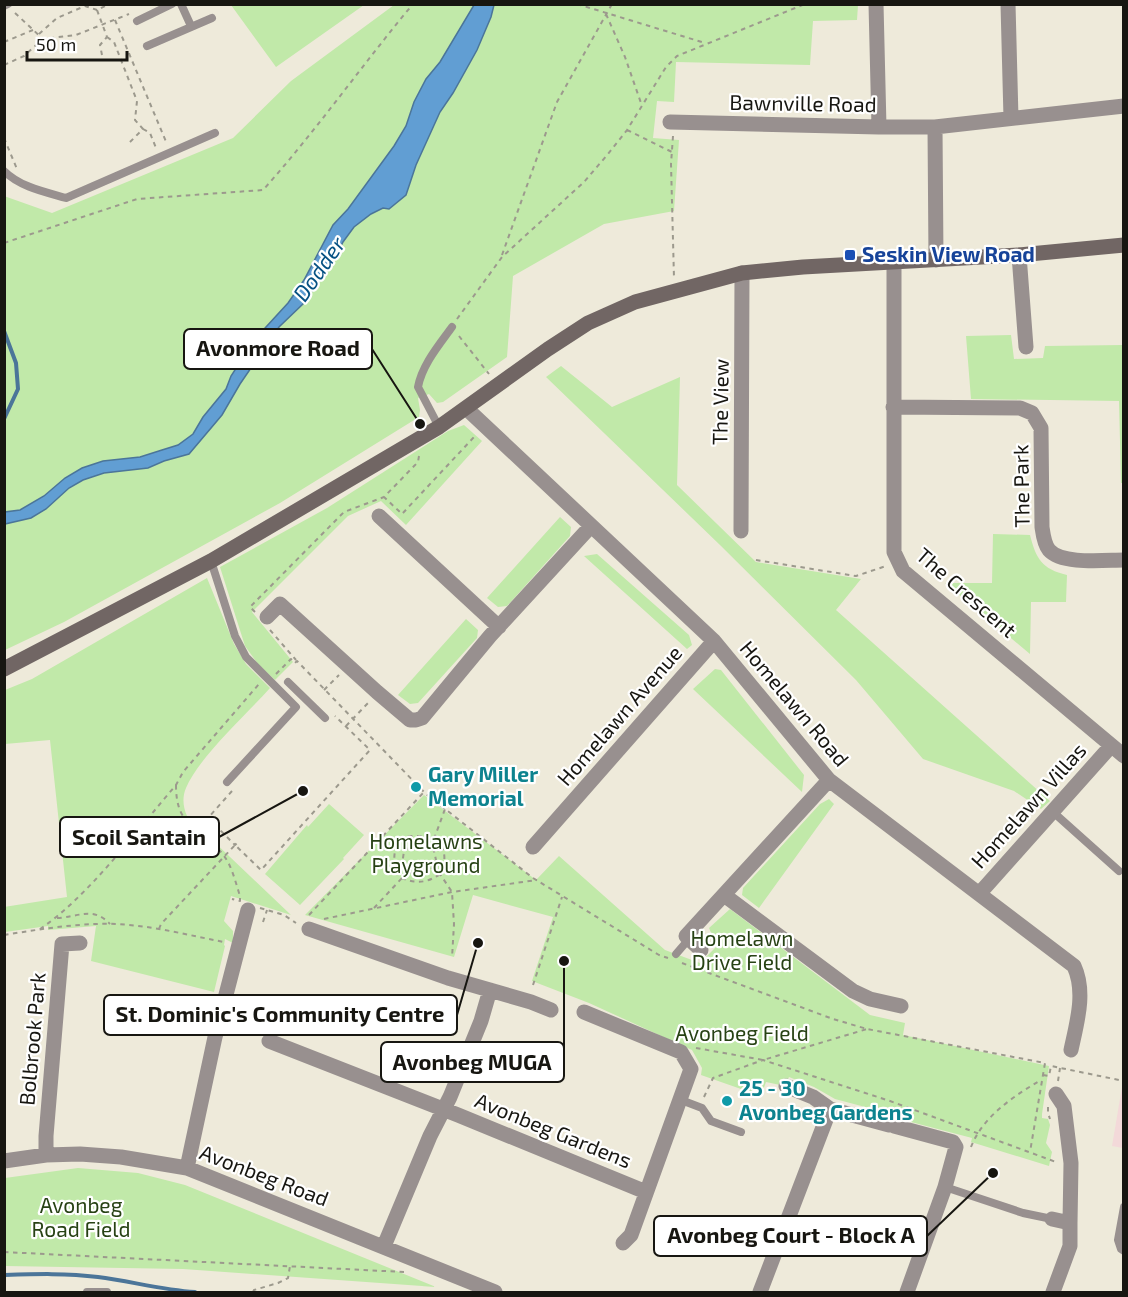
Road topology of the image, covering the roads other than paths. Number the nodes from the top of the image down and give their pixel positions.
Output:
1 (172, 4) edge
2 (181, 4) edge
3 (876, 4) edge
4 (1008, 4) edge
5 (212, 18) dead end
6 (136, 21) dead end
7 (191, 26) junction
8 (147, 46) dead end
9 (1124, 106) edge
10 (1011, 118) junction
11 (879, 127) junction
12 (935, 127) junction
13 (672, 128) road end
14 (215, 133) dead end
15 (4, 171) edge
16 (1124, 245) edge
17 (1019, 255) junction
18 (936, 260) junction
19 (894, 263) junction
20 (742, 273) junction
21 (452, 327) road end
22 (1026, 347) dead end
23 (894, 407) junction
24 (467, 409) junction
25 (439, 428) junction
26 (379, 516) dead end
27 (591, 526) junction
28 (741, 531) dead end
29 (1124, 560) edge
30 (211, 561) junction
31 (264, 619) road end
32 (499, 627) junction
33 (714, 641) junction
34 (4, 669) edge
35 (288, 682) dead end
36 (304, 699) junction
37 (296, 707) junction
38 (325, 718) road end
39 (1117, 752) edge
40 (829, 780) junction
41 (227, 782) dead end
42 (1053, 812) junction
43 (533, 847) dead end
44 (1119, 871) dead end
45 (979, 894) junction
46 (724, 895) junction
47 (248, 905) road end
48 (310, 923) road end
49 (80, 944) dead end
50 (695, 945) joint
51 (676, 954) dead end
52 (490, 990) junction
53 (901, 1006) dead end
54 (551, 1010) dead end
55 (584, 1012) dead end
56 (269, 1041) dead end
57 (1071, 1050) dead end
58 (786, 1086) dead end
59 (1056, 1094) dead end
60 (681, 1100) junction
61 (830, 1109) junction
62 (444, 1110) junction
63 (741, 1132) dead end
64 (46, 1155) junction
65 (4, 1161) edge
66 (187, 1168) junction
67 (945, 1187) junction
68 (646, 1192) junction
69 (1124, 1207) edge
70 (1060, 1221) junction
71 (623, 1243) dead end
72 (384, 1246) junction
73 (1124, 1251) edge
74 (87, 1292) edge
75 (108, 1293) edge
76 (495, 1293) edge
77 (760, 1293) edge
78 (907, 1293) edge
79 (1053, 1293) edge

1 - 6 lane
2 - 7 lane
3 - 11 street
4 - 10 street
5 - 7 lane
7 - 8 lane
9 - 10 street, Bawnville Road
10 - 12 street, Bawnville Road
11 - 12 street, Bawnville Road
11 - 13 street, Bawnville Road
12 - 18 street
14 - 15 lane
16 - 17 street
17 - 18 street
17 - 22 street
18 - 19 street
19 - 20 street
19 - 23 street, The Crescent
20 - 24 street
20 - 28 street, The View
21 - 25 lane
23 - 29 street, The Park
23 - 39 street, The Crescent
24 - 25 street
24 - 27 street, Homelawn Road
25 - 30 street
26 - 32 street
27 - 32 street
27 - 33 street, Homelawn Road
30 - 34 street
30 - 37 lane
31 - 32 street
33 - 40 street, Homelawn Road
33 - 43 street, Homelawn Avenue
35 - 36 lane
36 - 37 lane
36 - 38 lane
37 - 41 lane
39 - 42 street, Homelawn Villas
40 - 45 street, Homelawn Road
40 - 46 street
42 - 44 lane
42 - 45 street, Homelawn Villas
45 - 57 street, Homelawn Road
46 - 50 street
46 - 53 street
47 - 66 street
48 - 52 street
49 - 64 street, Bolbrook Park
50 - 51 lane
52 - 54 street
52 - 62 street, Avonbeg Gardens
55 - 60 street, Avonbeg Gardens
56 - 62 street, Avonbeg Gardens
58 - 61 street
59 - 70 street
60 - 63 lane
60 - 68 street, Avonbeg Gardens
61 - 67 street
61 - 77 street
62 - 68 street, Avonbeg Gardens
62 - 72 street, Avonbeg Gardens
64 - 65 street, Avonbeg Road
64 - 66 street, Avonbeg Road
66 - 72 street, Avonbeg Road
67 - 70 lane
67 - 78 street
68 - 71 street, Avonbeg Gardens
69 - 73 lane
70 - 79 street
72 - 76 street, Avonbeg Road
74 - 75 lane

